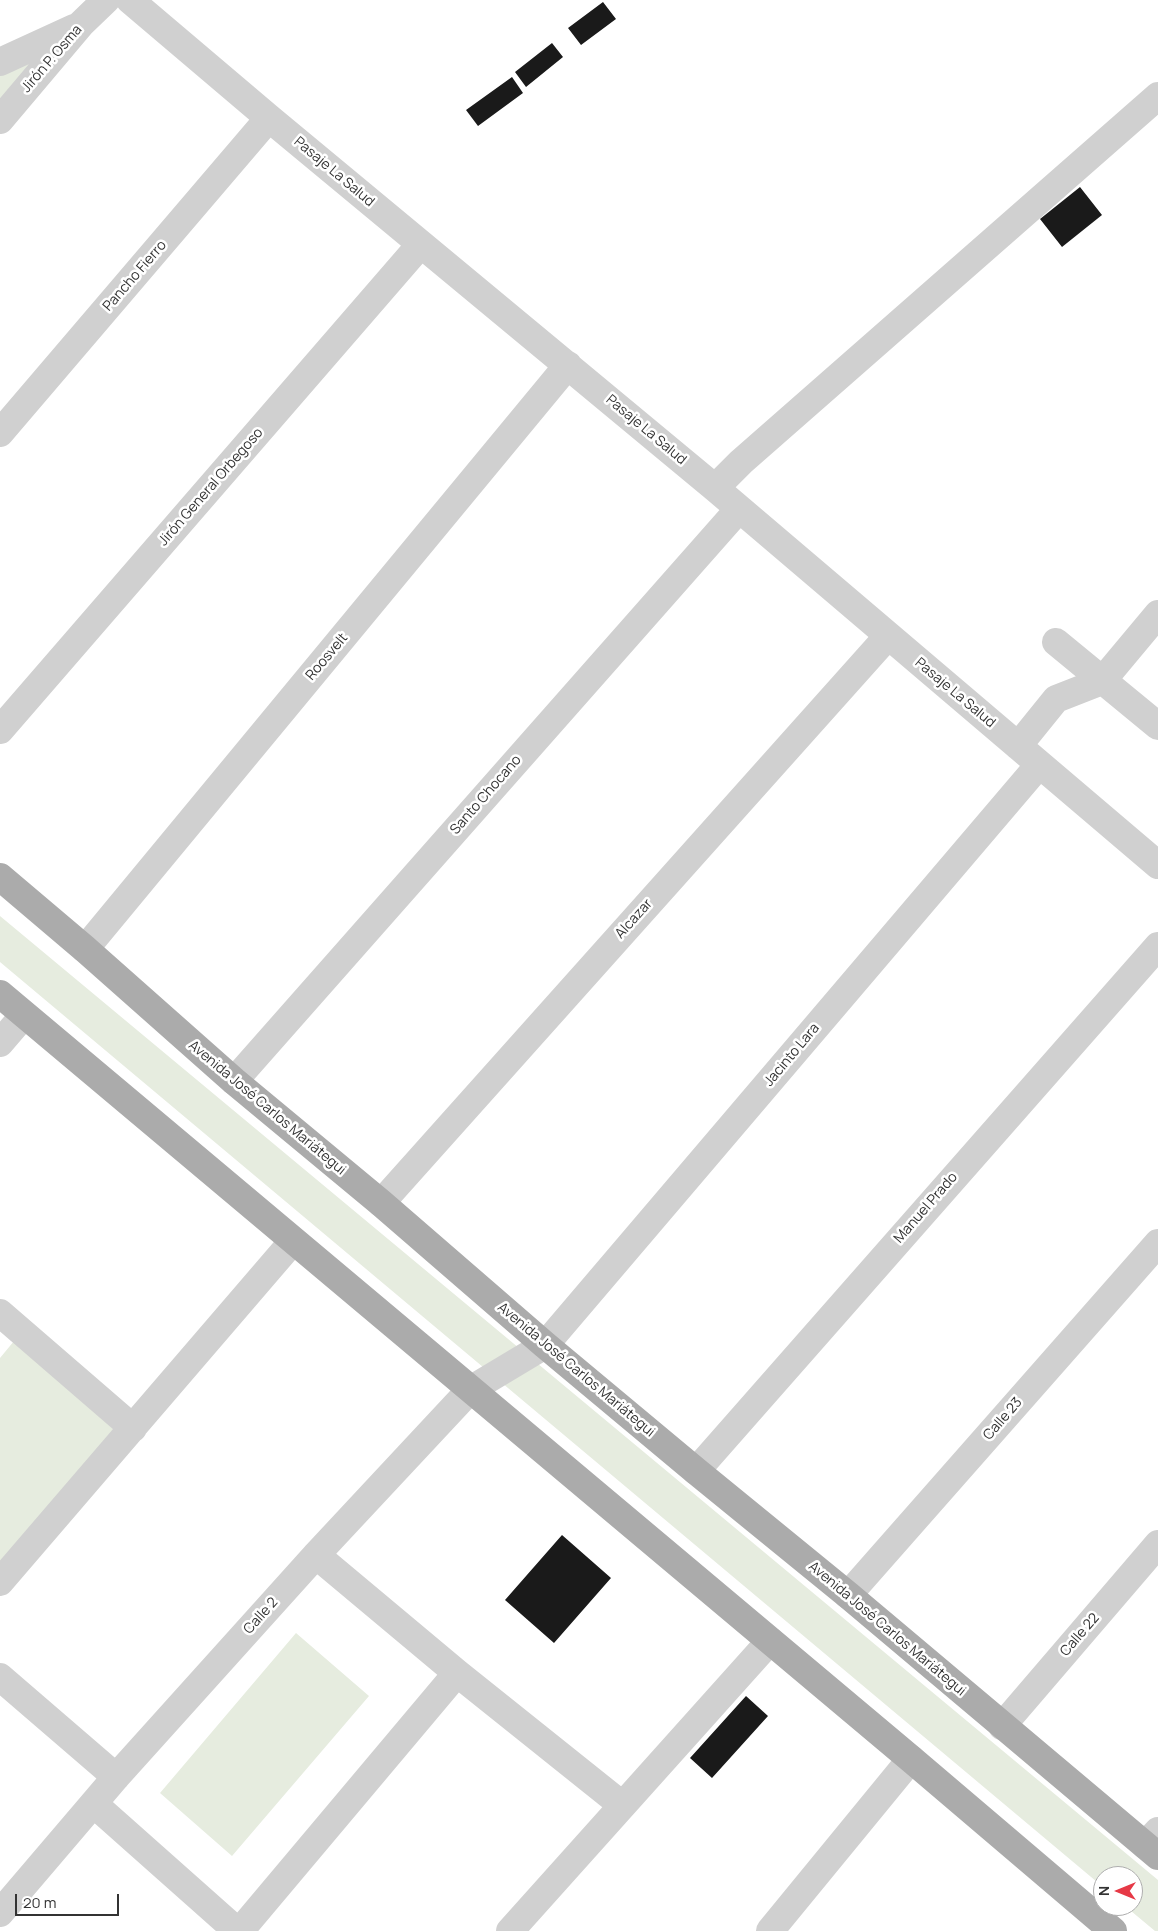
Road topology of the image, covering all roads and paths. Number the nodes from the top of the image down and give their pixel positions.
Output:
1 (106, 0) edge
2 (130, 0) edge
3 (81, 24) junction
4 (0, 62) edge
5 (1158, 96) edge
6 (269, 118) junction
7 (0, 120) edge
8 (421, 244) junction
9 (568, 365) junction
10 (0, 433) edge
11 (715, 488) junction
12 (739, 509) junction
13 (1158, 614) edge
14 (888, 636) junction
15 (1056, 642) dead end
16 (1102, 681) junction
17 (1158, 726) edge
18 (0, 730) edge
19 (1018, 746) junction
20 (1039, 765) junction
21 (1158, 866) edge
22 (0, 877) edge
23 (1158, 946) edge
24 (85, 949) junction
25 (0, 994) edge
26 (24, 1015) junction
27 (0, 1043) edge
28 (234, 1081) junction
29 (381, 1203) junction
30 (293, 1241) junction
31 (1158, 1243) edge
32 (5, 1328) edge
33 (545, 1344) junction
34 (470, 1390) junction
35 (133, 1428) junction
36 (696, 1471) junction
37 (1158, 1544) edge
38 (316, 1555) junction
39 (0, 1582) edge
40 (848, 1595) junction
41 (770, 1641) junction
42 (457, 1673) junction
43 (0, 1677) edge
44 (1002, 1726) junction
45 (911, 1759) junction
46 (116, 1777) junction
47 (94, 1804) junction
48 (622, 1806) junction
49 (1154, 1844) edge
50 (0, 1913) edge
51 (514, 1930) edge
52 (238, 1931) edge
53 (770, 1931) edge
54 (1113, 1931) edge

1 - 3 street, Jirón P. Osma
2 - 6 street, Pasaje La Salud
3 - 4 street
3 - 7 street, Jirón P. Osma
5 - 11 street
6 - 8 street, Pasaje La Salud
6 - 10 street, Pancho Fierro
8 - 9 street, Pasaje La Salud
8 - 18 street, Jirón General Orbegoso
9 - 11 street, Pasaje La Salud
9 - 24 street, Roosvelt
11 - 12 street, Pasaje La Salud
12 - 14 street, Pasaje La Salud
12 - 28 street, Santo Chocano
13 - 16 street
14 - 19 street, Pasaje La Salud
14 - 29 street, Alcazar
15 - 16 street
16 - 17 street
16 - 19 street
19 - 20 street, Pasaje La Salud
20 - 21 street, Pasaje La Salud
20 - 33 street, Jacinto Lara
22 - 24 main road, Avenida José Carlos Mariátegui
23 - 36 street, Manuel Prado
24 - 28 main road, Avenida José Carlos Mariátegui
25 - 26 main road
26 - 27 street
26 - 30 main road
28 - 29 main road, Avenida José Carlos Mariátegui
29 - 33 main road, Avenida José Carlos Mariátegui
30 - 34 main road
30 - 35 street
31 - 40 street, Calle 23
32 - 35 street
33 - 34 street, Calle 2
33 - 36 main road, Avenida José Carlos Mariátegui
34 - 38 street, Calle 2
34 - 41 main road
35 - 39 street
36 - 40 main road, Avenida José Carlos Mariátegui
37 - 44 street, Calle 22
38 - 42 street
38 - 46 street, Calle 2
40 - 44 main road, Avenida José Carlos Mariátegui
41 - 45 main road
41 - 48 street
42 - 48 street
42 - 52 street
43 - 46 street
44 - 49 main road, Avenida José Carlos Mariátegui
45 - 53 street
45 - 54 main road
46 - 47 street, Calle 2
47 - 50 street, Calle 2
47 - 52 street
48 - 51 street

